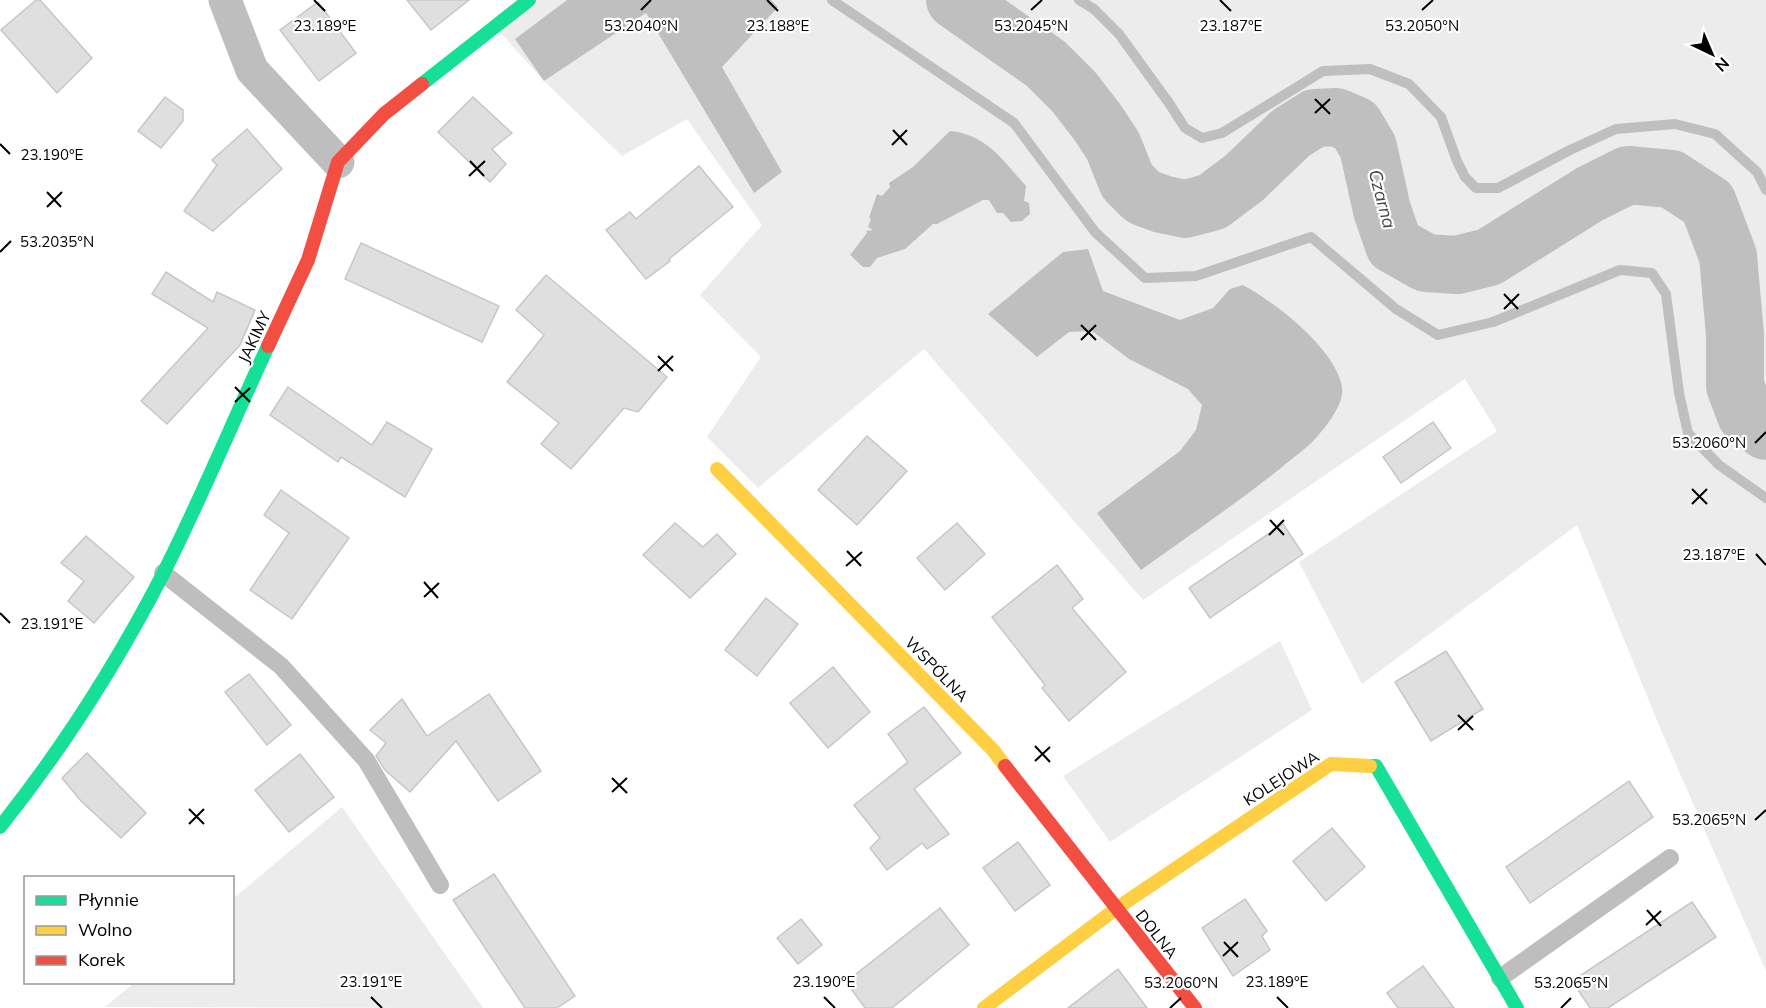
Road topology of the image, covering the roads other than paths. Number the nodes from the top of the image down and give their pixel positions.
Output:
1 (225, 0) edge
2 (529, 0) edge
3 (338, 162) junction
4 (717, 469) dead end
5 (163, 573) junction
6 (0, 827) edge
7 (1670, 858) dead end
8 (440, 885) dead end
9 (1116, 908) junction
10 (1500, 978) junction
11 (984, 1008) edge
12 (1195, 1008) edge
13 (1517, 1008) edge

1 - 3 street
2 - 3 street, JAKIMY
3 - 5 street, JAKIMY
4 - 9 street, WSPÓLNA
5 - 6 street, JAKIMY
5 - 8 lane
7 - 10 lane
9 - 10 street, KOLEJOWA
9 - 11 street, KOLEJOWA
9 - 12 street, DOLNA
10 - 13 street, KOLEJOWA

